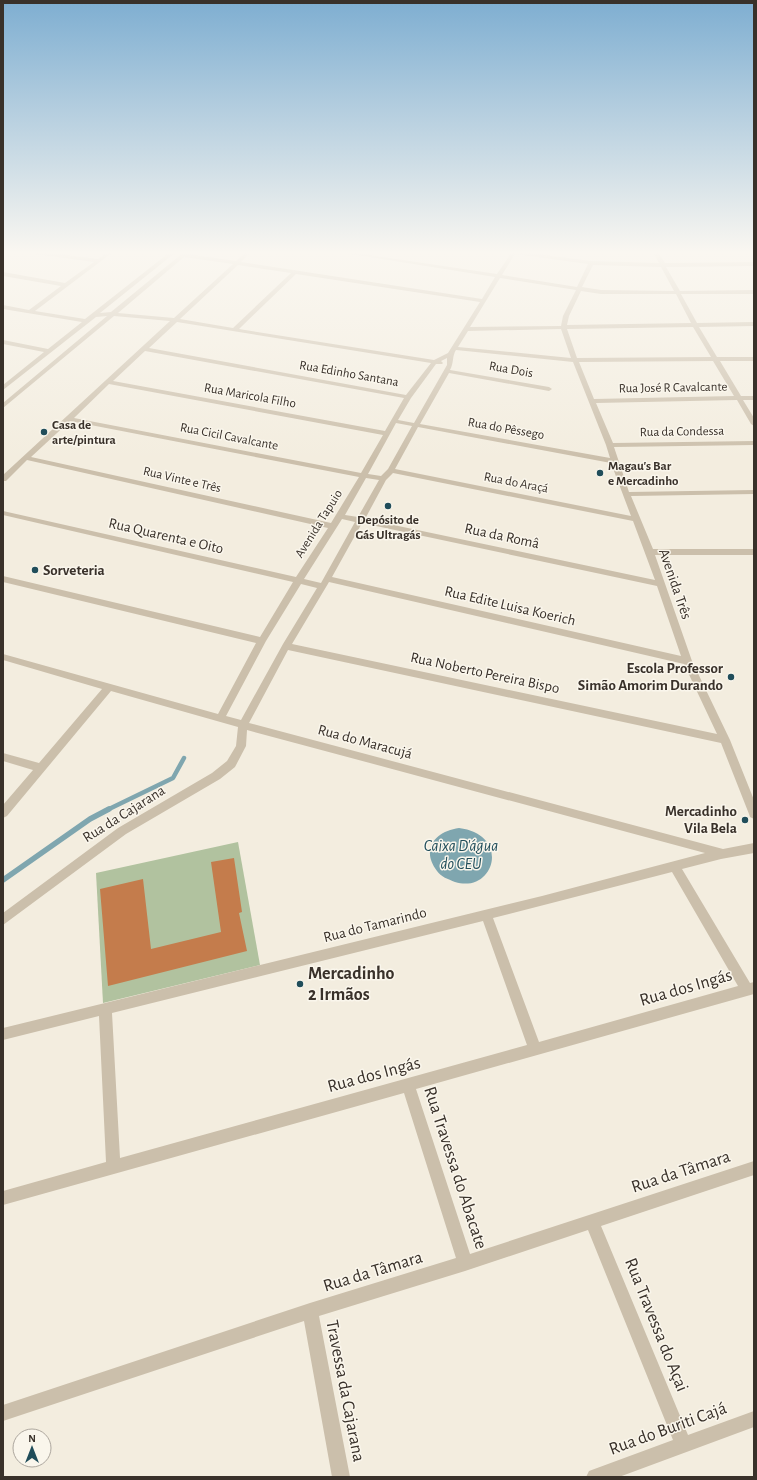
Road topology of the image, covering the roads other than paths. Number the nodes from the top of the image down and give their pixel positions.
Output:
1 (86, 321) edge
2 (105, 321) edge
3 (174, 321) edge
4 (181, 321) edge
5 (243, 321) edge
6 (470, 321) edge
7 (565, 321) edge
8 (693, 321) edge
9 (754, 324) edge
10 (695, 325) junction
11 (564, 328) junction
12 (465, 329) junction
13 (234, 330) junction
14 (3, 342) edge
15 (144, 349) junction
16 (49, 350) junction
17 (452, 351) junction
18 (717, 359) junction
19 (754, 359) edge
20 (575, 360) junction
21 (435, 362) junction
22 (27, 368) junction
23 (448, 368) junction
24 (44, 372) junction
25 (108, 382) junction
26 (4, 386) edge
27 (549, 389) dead end
28 (408, 397) junction
29 (739, 398) junction
30 (754, 398) edge
31 (592, 401) junction
32 (3, 406) edge
33 (70, 419) junction
34 (394, 421) junction
35 (754, 424) edge
36 (415, 425) junction
37 (387, 434) junction
38 (754, 443) edge
39 (610, 445) junction
40 (26, 458) junction
41 (614, 461) junction
42 (391, 470) junction
43 (363, 475) junction
44 (3, 479) edge
45 (384, 479) junction
46 (754, 492) edge
47 (626, 494) junction
48 (3, 513) edge
49 (340, 516) junction
50 (636, 519) junction
51 (360, 520) junction
52 (332, 526) junction
53 (650, 552) junction
54 (754, 552) edge
55 (3, 580) edge
56 (298, 581) junction
57 (325, 582) junction
58 (659, 584) junction
59 (262, 641) junction
60 (286, 646) junction
61 (3, 657) edge
62 (687, 660) junction
63 (109, 687) junction
64 (221, 718) junction
65 (243, 725) junction
66 (725, 740) junction
67 (3, 757) edge
68 (40, 768) junction
69 (3, 813) edge
70 (754, 814) edge
71 (753, 850) edge
72 (721, 854) junction
73 (674, 866) junction
74 (486, 914) junction
75 (3, 920) edge
76 (751, 989) edge
77 (106, 1008) junction
78 (3, 1034) edge
79 (535, 1049) junction
80 (408, 1084) junction
81 (113, 1166) junction
82 (754, 1168) edge
83 (3, 1198) edge
84 (592, 1221) junction
85 (465, 1263) junction
86 (310, 1311) junction
87 (3, 1413) edge
88 (754, 1419) edge
89 (684, 1445) junction
90 (341, 1477) edge
91 (595, 1477) edge

1 - 16 street
2 - 24 street
3 - 15 street
4 - 13 street, Rua Dois
5 - 13 street
6 - 12 street
7 - 11 street
8 - 10 street
9 - 10 street
10 - 11 street
10 - 18 street
11 - 12 street
11 - 20 street, Avenida Três
12 - 17 street
13 - 21 street, Rua Dois
14 - 16 street
15 - 25 street
15 - 28 street, Rua Edinho Santana
16 - 22 street
17 - 20 street
17 - 21 street, Avenida Tapuio
17 - 23 street
18 - 19 street
18 - 20 street
18 - 29 street
20 - 31 street, Avenida Três
21 - 23 street, Rua Dois
21 - 28 street, Avenida Tapuio
22 - 24 street
22 - 26 street
23 - 27 street, Rua Dois
23 - 36 street
24 - 32 street
25 - 33 street
25 - 37 street, Rua Maricola Filho
28 - 34 street, Avenida Tapuio
29 - 30 street, Rua José R Cavalcante
29 - 31 street, Rua José R Cavalcante
29 - 35 street
31 - 39 street, Avenida Três
33 - 40 street
33 - 43 street, Rua Cicil Cavalcante
34 - 36 street, Rua do Pêssego
34 - 37 street, Avenida Tapuio
36 - 41 street, Rua do Pêssego
36 - 42 street
37 - 43 street, Avenida Tapuio
38 - 39 street, Rua da Condessa
39 - 41 street, Avenida Três
40 - 44 street
40 - 52 street, Rua Vinte e Três
41 - 47 street, Avenida Três
42 - 45 street
42 - 50 street, Rua do Araçá
43 - 45 street, Rua Cicil Cavalcante
43 - 49 street, Avenida Tapuio
45 - 51 street
46 - 47 street
47 - 50 street, Avenida Três
48 - 56 street, Rua Quarenta e Oito
49 - 51 street, Rua da Româ
49 - 52 street, Avenida Tapuio
50 - 53 street, Avenida Três
51 - 57 street
51 - 58 street, Rua da Româ
52 - 56 street, Avenida Tapuio
53 - 54 street
53 - 58 street, Avenida Três
55 - 59 street
56 - 57 street, Rua Quarenta e Oito
56 - 59 street, Avenida Tapuio
57 - 60 street
57 - 62 street, Rua Edite Luisa Koerich
58 - 62 street, Avenida Três
59 - 64 street, Avenida Tapuio
60 - 65 street
60 - 66 street, Rua Noberto Pereira Bispo
61 - 63 street, Rua do Maracujá
62 - 66 street, Avenida Três
63 - 64 street, Rua do Maracujá
63 - 68 street
64 - 65 street, Rua do Maracujá
65 - 72 street, Rua do Maracujá
65 - 75 street, Rua da Cajarana
66 - 70 street, Avenida Três
67 - 68 street
68 - 69 street
71 - 72 street, Rua do Tamarindo
72 - 73 street, Rua do Tamarindo
73 - 74 street, Rua do Tamarindo
73 - 76 street
74 - 77 street, Rua do Tamarindo
74 - 79 street
76 - 79 street, Rua dos Ingás
77 - 78 street, Rua do Tamarindo
77 - 81 street
79 - 80 street, Rua dos Ingás
80 - 81 street, Rua dos Ingás
80 - 85 street, Rua Travessa do Abacate
81 - 83 street, Rua dos Ingás
82 - 84 street, Rua da Tâmara
84 - 85 street, Rua da Tâmara
84 - 89 street, Rua Travessa do Açai
85 - 86 street, Rua da Tâmara
86 - 87 street, Rua da Tâmara
86 - 90 street, Travessa da Cajarana
88 - 89 street, Rua do Buriti Cajá
89 - 91 street, Rua do Buriti Cajá

